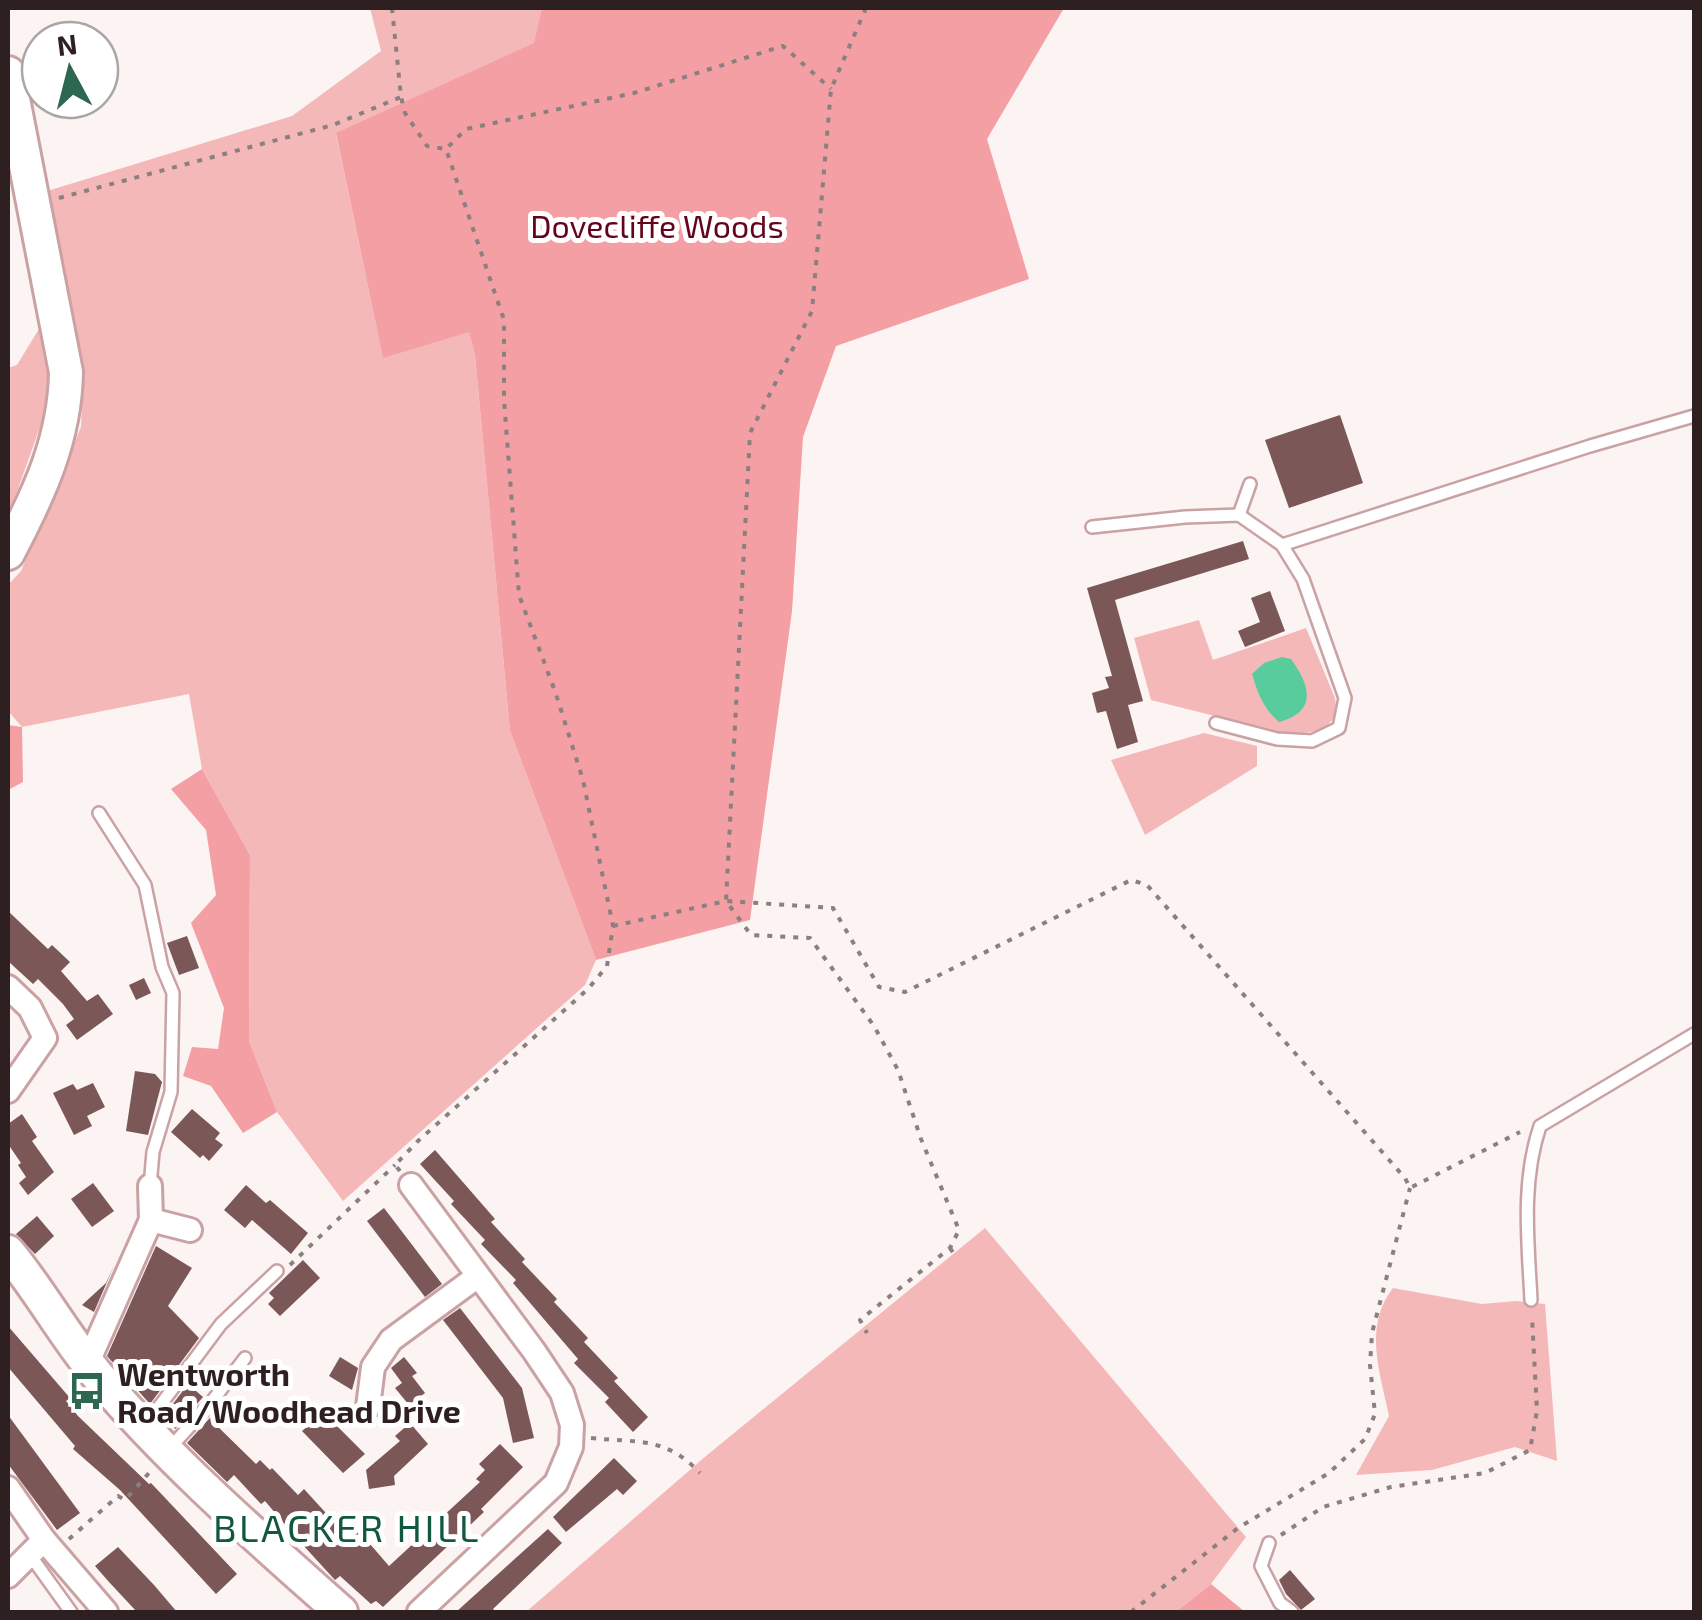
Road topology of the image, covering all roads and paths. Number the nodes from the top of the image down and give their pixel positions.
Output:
1 (392, 8) edge
2 (866, 8) edge
3 (8, 73) edge
4 (830, 89) junction
5 (401, 97) junction
6 (446, 149) junction
7 (35, 204) junction
8 (1694, 416) edge
9 (1250, 484) dead end
10 (1239, 515) junction
11 (1092, 527) dead end
12 (1282, 545) junction
13 (8, 553) edge
14 (1216, 723) dead end
15 (98, 813) dead end
16 (726, 901) junction
17 (614, 926) junction
18 (8, 987) edge
19 (1694, 1034) edge
20 (8, 1091) edge
21 (1540, 1126) junction
22 (395, 1164) junction
23 (411, 1185) joint
24 (150, 1186) joint
25 (1410, 1188) junction
26 (151, 1220) junction
27 (190, 1230) dead end
28 (315, 1241) dead end
29 (950, 1248) junction
30 (8, 1252) edge
31 (956, 1257) dead end
32 (277, 1271) dead end
33 (478, 1276) junction
34 (1530, 1300) joint
35 (867, 1333) dead end
36 (244, 1358) dead end
37 (88, 1362) junction
38 (368, 1407) dead end
39 (144, 1426) junction
40 (572, 1436) junction
41 (168, 1450) junction
42 (700, 1473) dead end
43 (8, 1488) edge
44 (1269, 1543) joint
45 (42, 1548) junction
46 (8, 1576) edge
47 (71, 1612) edge
48 (106, 1612) edge
49 (341, 1612) edge
50 (419, 1612) edge
51 (1131, 1612) edge
52 (1292, 1612) edge

1 - 5 path
2 - 4 path
3 - 7 street
4 - 6 path
4 - 16 path
5 - 6 path
5 - 7 path
6 - 17 path
7 - 13 street
8 - 12 lane
9 - 10 lane
10 - 11 lane
10 - 12 lane
12 - 14 lane
15 - 24 lane
16 - 17 path
16 - 25 path
16 - 29 path
17 - 22 path
18 - 20 street
19 - 21 lane
21 - 25 path
21 - 34 lane
22 - 23 path
22 - 28 path
23 - 33 street
24 - 26 street
25 - 51 path
26 - 27 street
26 - 37 street
29 - 31 path
29 - 35 path
30 - 37 street
32 - 39 lane
33 - 38 street
33 - 40 street
34 - 44 path
36 - 41 lane
37 - 39 street
39 - 41 street
40 - 42 path
40 - 50 street
41 - 45 path
41 - 49 street
43 - 45 street
44 - 52 lane
45 - 46 street
45 - 47 lane
45 - 48 street

